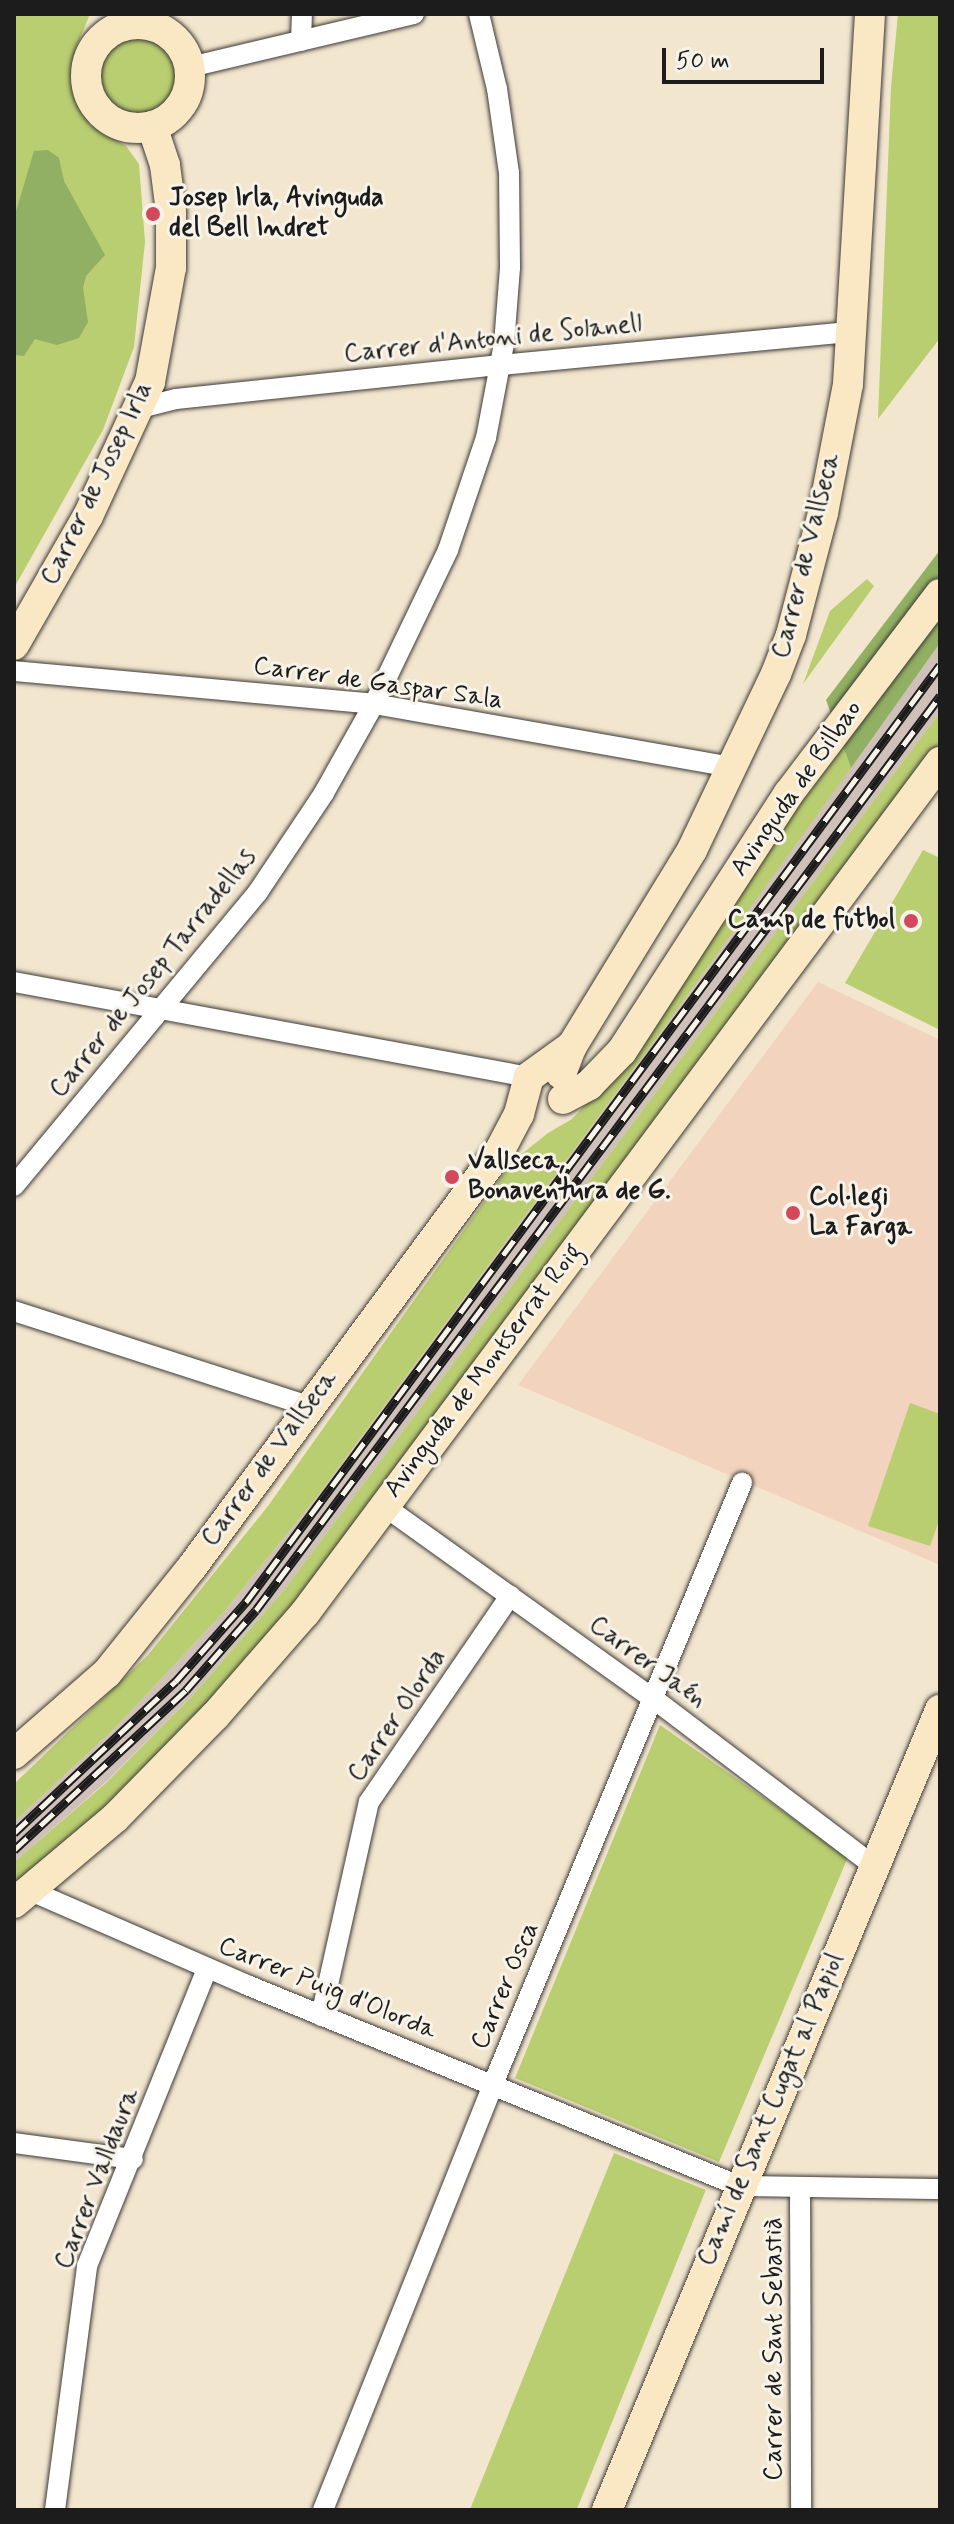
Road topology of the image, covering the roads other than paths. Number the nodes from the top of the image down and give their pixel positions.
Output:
1 (302, 14) edge
2 (414, 14) edge
3 (479, 14) edge
4 (870, 14) edge
5 (114, 21) edge
6 (301, 41) junction
7 (190, 67) junction
8 (152, 126) junction
9 (852, 332) junction
10 (500, 365) junction
11 (140, 408) junction
12 (940, 594) edge
13 (14, 645) edge
14 (14, 671) edge
15 (374, 704) junction
16 (940, 762) edge
17 (733, 767) junction
18 (14, 982) edge
19 (162, 1010) junction
20 (547, 1085) junction
21 (14, 1186) edge
22 (14, 1311) edge
23 (309, 1406) junction
24 (742, 1483) dead end
25 (384, 1506) junction
26 (510, 1596) junction
27 (654, 1699) junction
28 (940, 1710) edge
29 (14, 1754) edge
30 (875, 1867) junction
31 (22, 1897) edge
32 (207, 1969) junction
33 (321, 2016) junction
34 (493, 2084) junction
35 (14, 2143) edge
36 (133, 2159) junction
37 (739, 2186) junction
38 (800, 2187) junction
39 (940, 2189) edge
40 (55, 2510) edge
41 (323, 2510) edge
42 (607, 2510) edge
43 (801, 2510) edge

1 - 6 street
2 - 6 street
3 - 10 street, Carrer de Josep Tarradellas
4 - 9 street, Carrer de Vallseca
5 - 7 street
5 - 8 street
6 - 7 street
7 - 8 street
8 - 11 street, Carrer de Josep Irla
9 - 10 street, Carrer d'Antoni de Solanell
9 - 17 street, Carrer de Vallseca
10 - 11 street, Carrer d'Antoni de Solanell
10 - 15 street, Carrer de Josep Tarradellas
11 - 13 street, Carrer de Josep Irla
12 - 20 street, Avinguda de Bilbao
14 - 15 street, Carrer de Gaspar Sala
15 - 17 street, Carrer de Gaspar Sala
15 - 19 street, Carrer de Josep Tarradellas
16 - 25 street, Avinguda de Montserrat Roig
17 - 20 street, Carrer de Vallseca
18 - 19 street
19 - 20 street
19 - 21 street, Carrer de Josep Tarradellas
20 - 23 street, Carrer de Vallseca
22 - 23 street
23 - 29 street, Carrer de Vallseca
24 - 27 street, Carrer Osca
25 - 26 street, Carrer Jaén
25 - 31 street, Avinguda de Montserrat Roig
26 - 27 street, Carrer Jaén
26 - 33 street, Carrer Olorda
27 - 30 street, Carrer Jaén
27 - 34 street, Carrer Osca
28 - 30 street, Camí de Sant Cugat al Papiol
30 - 37 street, Camí de Sant Cugat al Papiol
31 - 32 street, Carrer Puig d'Olorda
32 - 33 street, Carrer Puig d'Olorda
32 - 36 street, Carrer Valldaura
33 - 34 street, Carrer Puig d'Olorda
34 - 37 street, Carrer Puig d'Olorda
34 - 41 street, Carrer Osca
35 - 36 street
36 - 40 street, Carrer Valldaura
37 - 38 street
37 - 42 street, Camí de Sant Cugat al Papiol
38 - 39 street
38 - 43 street, Carrer de Sant Sebastià

